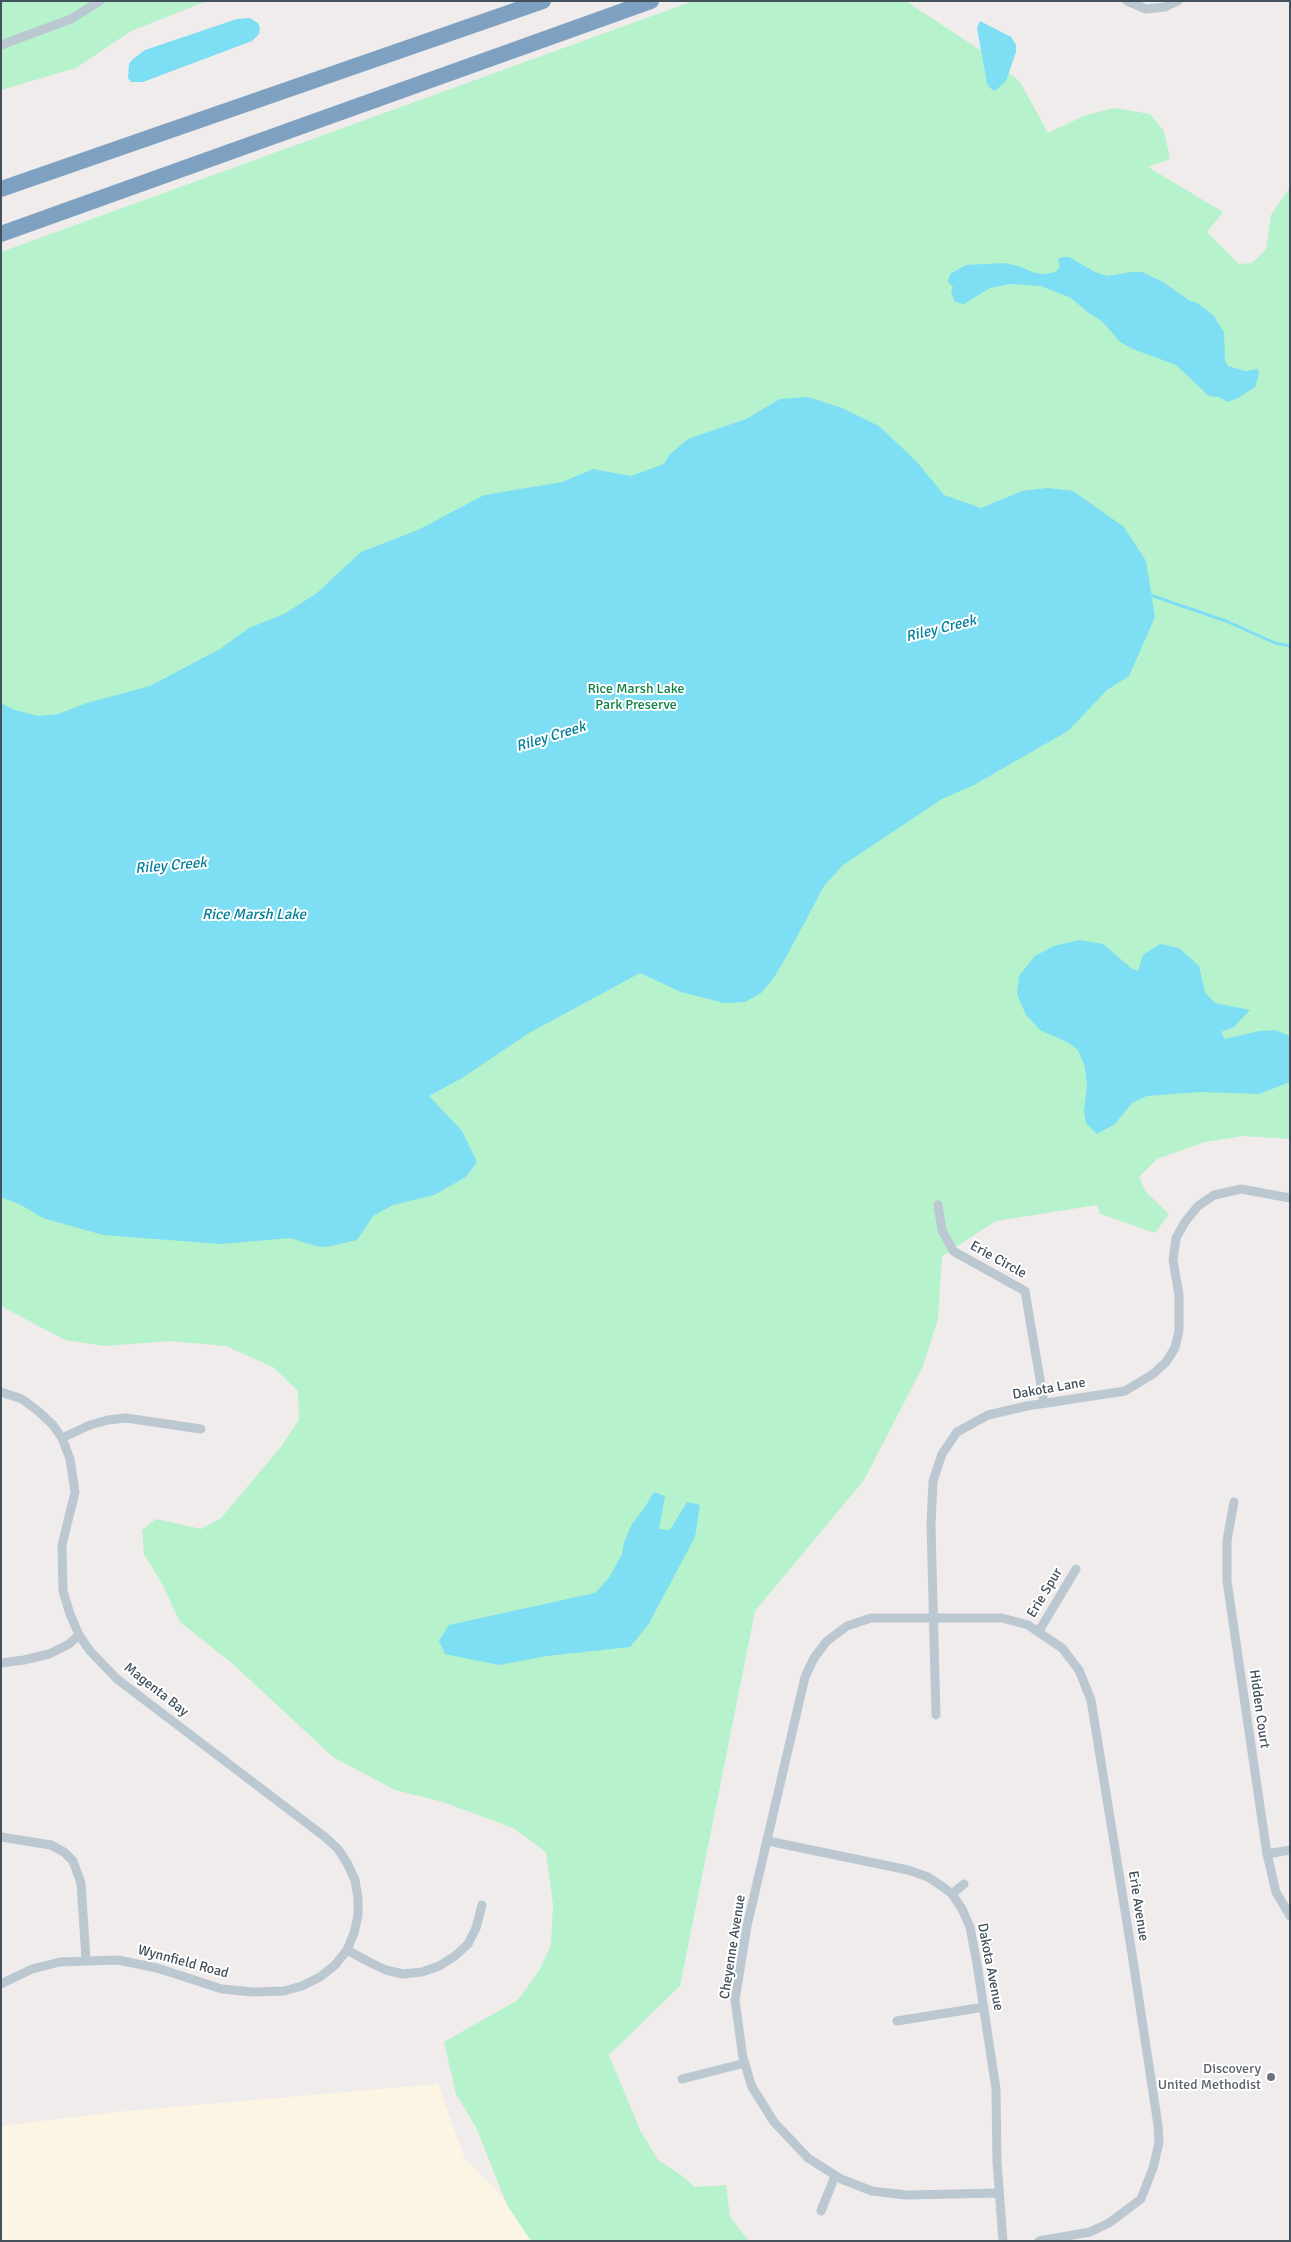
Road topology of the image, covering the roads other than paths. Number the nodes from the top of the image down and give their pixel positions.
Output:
1 (100, 1) edge
2 (543, 1) edge
3 (651, 1) edge
4 (1127, 1) edge
5 (1178, 1) edge
6 (1, 45) edge
7 (1, 189) edge
8 (1, 234) edge
9 (1290, 1198) edge
10 (938, 1205) dead end
11 (1, 1392) edge
12 (1044, 1403) junction
13 (201, 1429) dead end
14 (62, 1438) junction
15 (1234, 1502) dead end
16 (1076, 1569) dead end
17 (932, 1616) junction
18 (1039, 1631) junction
19 (79, 1635) junction
20 (1, 1663) edge
21 (936, 1715) dead end
22 (1, 1837) edge
23 (768, 1841) junction
24 (1290, 1850) edge
25 (1267, 1854) junction
26 (964, 1884) dead end
27 (952, 1894) junction
28 (482, 1905) dead end
29 (1290, 1916) edge
30 (347, 1950) junction
31 (86, 1960) junction
32 (327, 1972) joint
33 (1, 1984) edge
34 (984, 2007) junction
35 (897, 2021) dead end
36 (745, 2063) junction
37 (682, 2080) dead end
38 (835, 2176) junction
39 (999, 2192) junction
40 (821, 2211) dead end
41 (1003, 2241) edge
42 (1039, 2241) edge

1 - 6 street
2 - 7 highway
3 - 8 highway
4 - 5 street
9 - 12 street, Dakota Lane
10 - 12 street, Erie Circle
11 - 14 street, Magenta Bay
12 - 17 street, Dakota Lane
13 - 14 street
14 - 19 street, Magenta Bay
15 - 25 street, Hidden Court
16 - 18 street, Erie Spur
17 - 18 street, Erie Avenue
17 - 21 street, Dakota Lane
17 - 23 street, Cheyenne Avenue
18 - 42 street, Erie Avenue
19 - 20 street
19 - 30 street, Magenta Bay
22 - 31 street
23 - 27 street, Dakota Avenue
23 - 36 street, Cheyenne Avenue
24 - 25 street
25 - 29 street, Hidden Court
26 - 27 street
27 - 34 street, Dakota Avenue
28 - 30 street
30 - 32 street, Magenta Bay
31 - 32 street, Wynnfield Road
31 - 33 street, Wynnfield Road
34 - 35 street
34 - 39 street, Dakota Avenue
36 - 37 street
36 - 38 street, Cheyenne Avenue
38 - 39 street, Cheyenne Avenue
38 - 40 street
39 - 41 street, Dakota Avenue

